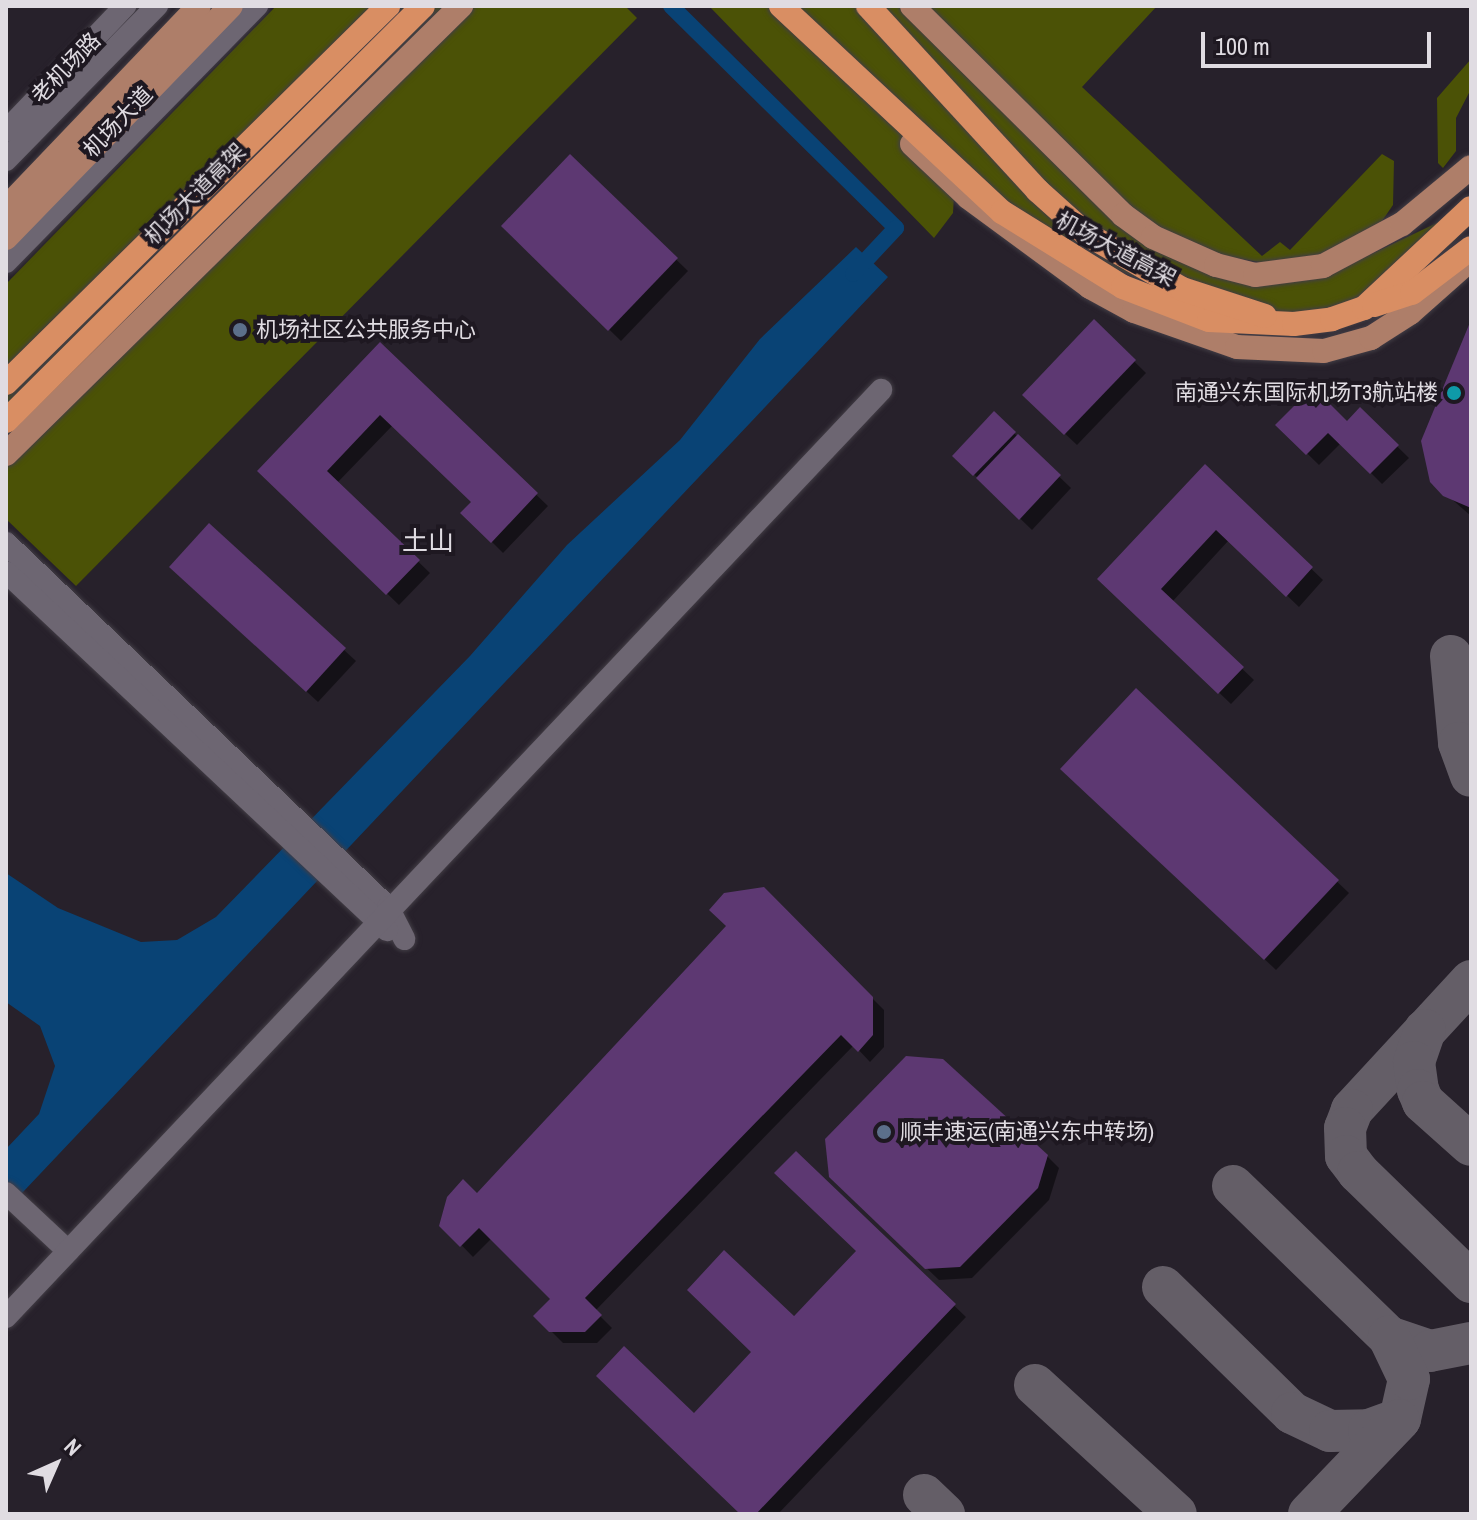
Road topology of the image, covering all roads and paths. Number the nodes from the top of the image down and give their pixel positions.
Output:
1 (125, 6) edge
2 (157, 6) edge
3 (199, 6) edge
4 (231, 6) edge
5 (257, 6) edge
6 (388, 6) edge
7 (423, 6) edge
8 (461, 6) edge
9 (765, 6) edge
10 (781, 6) edge
11 (868, 6) edge
12 (912, 6) edge
13 (6, 131) edge
14 (6, 160) edge
15 (1471, 167) edge
16 (6, 208) edge
17 (1471, 208) edge
18 (6, 238) edge
19 (1471, 248) edge
20 (1471, 259) edge
21 (6, 262) edge
22 (1364, 308) junction
23 (1294, 324) junction
24 (6, 383) edge
25 (881, 390) dead end
26 (6, 421) edge
27 (6, 454) edge
28 (6, 543) edge
29 (6, 572) edge
30 (285, 823) junction
31 (381, 915) junction
32 (6, 1193) edge
33 (68, 1251) junction
34 (6, 1317) edge

1 - 13 street, 老机场路
2 - 14 street
3 - 16 main road, 机场大道
4 - 18 main road, 机场大道
5 - 21 street
6 - 24 highway
7 - 26 highway, 机场大道高架
8 - 27 main road
9 - 20 main road
10 - 23 highway, 机场大道高架
11 - 23 highway
12 - 15 main road
17 - 22 highway, 机场大道高架
19 - 22 highway
22 - 23 highway, 机场大道高架
25 - 31 street
28 - 30 street
29 - 30 street
30 - 31 street
31 - 33 street
32 - 33 street
33 - 34 street

